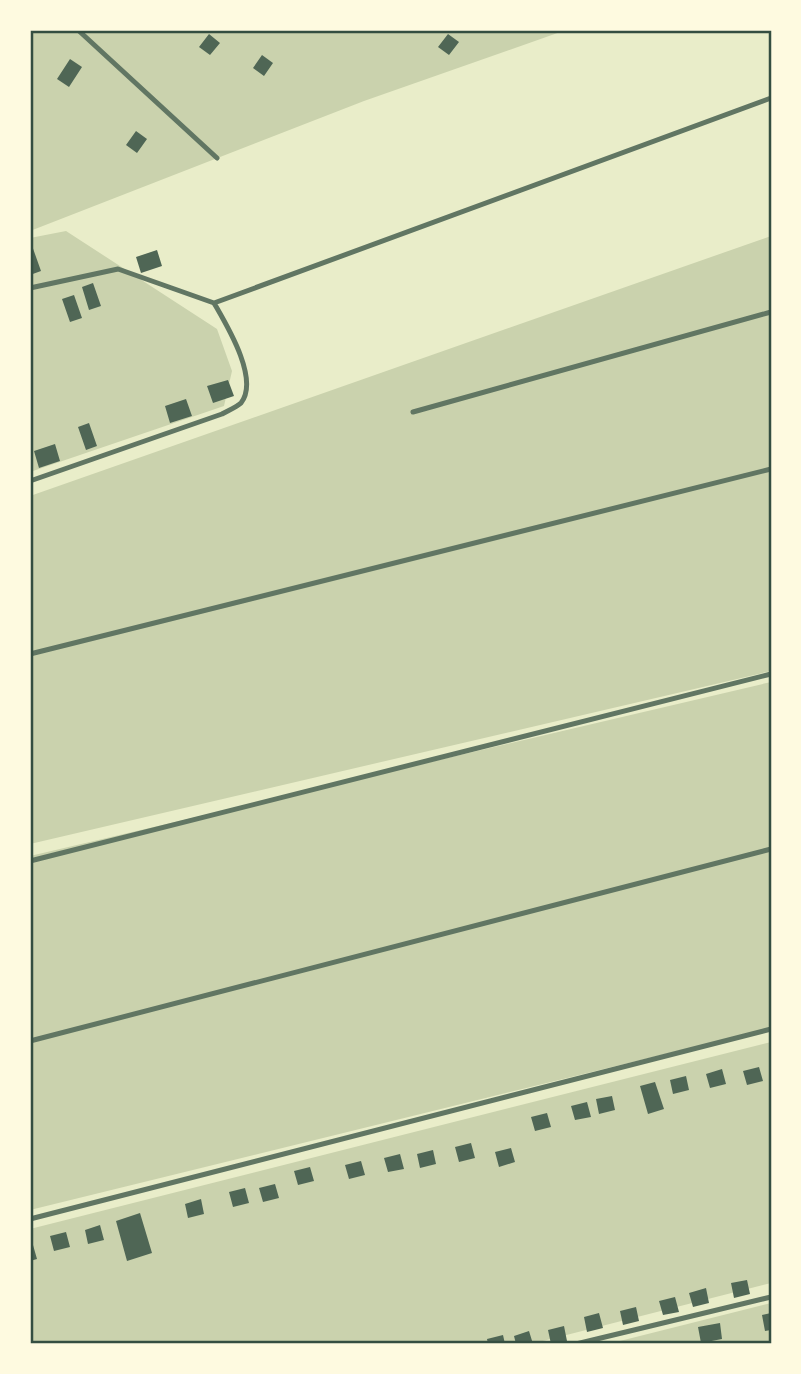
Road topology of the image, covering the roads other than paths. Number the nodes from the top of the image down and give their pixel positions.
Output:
1 (78, 30) edge
2 (771, 98) edge
3 (217, 158) dead end
4 (30, 288) edge
5 (214, 303) junction
6 (771, 313) edge
7 (414, 412) dead end
8 (771, 469) edge
9 (30, 481) edge
10 (30, 654) edge
11 (771, 674) edge
12 (771, 849) edge
13 (30, 861) edge
14 (771, 1030) edge
15 (30, 1041) edge
16 (30, 1219) edge
17 (771, 1297) edge
18 (576, 1344) edge

1 - 3 lane
2 - 5 lane
4 - 5 lane
5 - 9 lane
6 - 7 lane
8 - 10 lane
11 - 13 lane
12 - 15 lane
14 - 16 lane
17 - 18 lane

